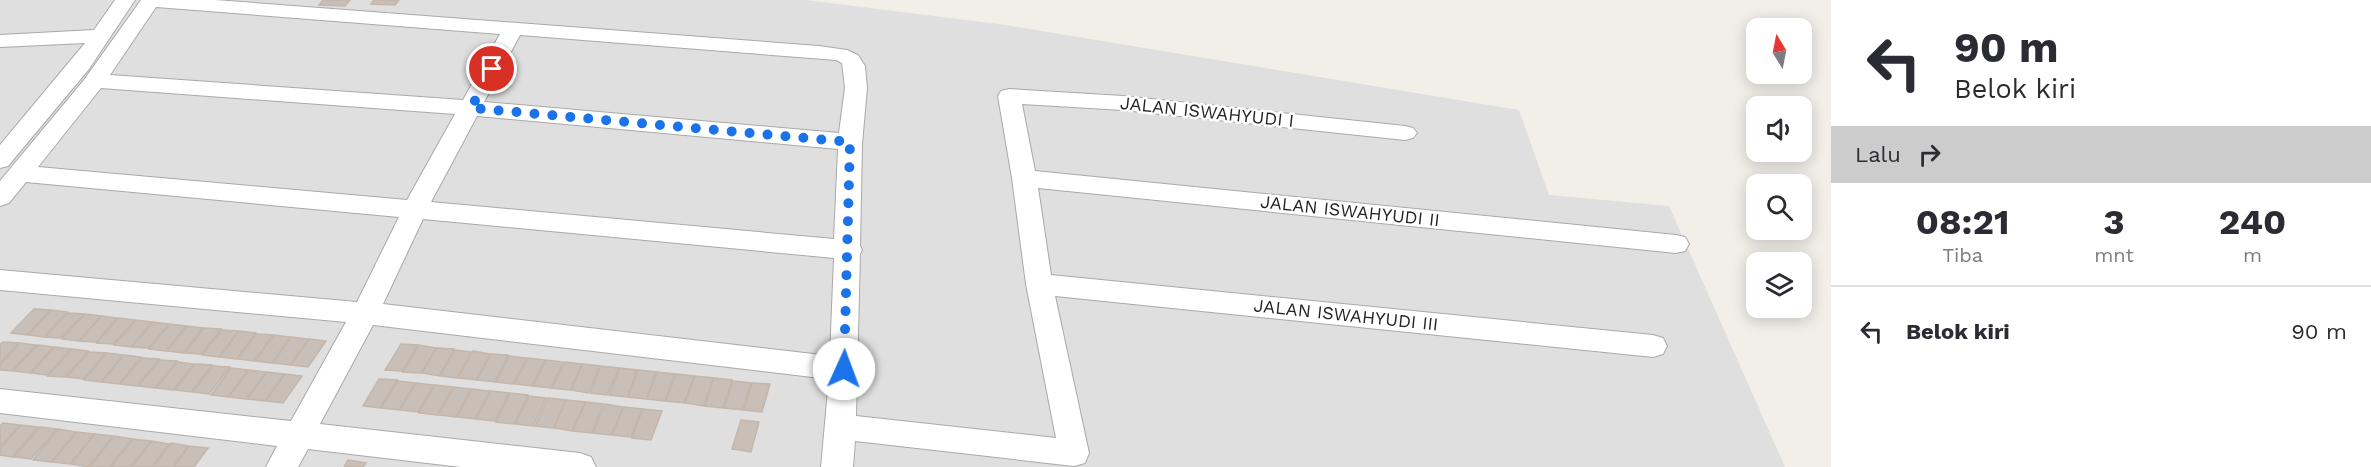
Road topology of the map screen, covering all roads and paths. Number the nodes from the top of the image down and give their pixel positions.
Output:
1 (124, 0) edge
2 (151, 1) edge
3 (513, 29) junction
4 (100, 36) junction
5 (0, 41) edge
6 (95, 81) junction
7 (471, 108) junction
8 (1405, 133) dead end
9 (850, 142) junction
10 (0, 160) edge
11 (20, 173) junction
12 (1024, 178) junction
13 (0, 197) edge
14 (416, 210) junction
15 (1676, 244) dead end
16 (849, 250) junction
17 (0, 280) edge
18 (1039, 284) junction
19 (365, 313) junction
20 (1653, 346) dead end
21 (844, 369) junction
22 (0, 401) edge
23 (841, 427) junction
24 (302, 433) junction
25 (282, 467) edge
26 (580, 467) edge
27 (837, 467) edge

1 - 4 street
2 - 3 street
2 - 6 street
3 - 7 street
3 - 9 street
4 - 5 street
4 - 10 street
6 - 7 street
6 - 11 street
7 - 9 street
7 - 14 street
8 - 12 street, JALAN ISWAHYUDI I
9 - 16 street
11 - 13 street
11 - 14 street
12 - 15 street, JALAN ISWAHYUDI II
12 - 18 street
14 - 16 street
14 - 19 street
16 - 21 street
17 - 19 street
18 - 20 street, JALAN ISWAHYUDI III
18 - 23 street
19 - 21 street
19 - 24 street
21 - 23 street
22 - 24 street
23 - 27 street
24 - 25 street
24 - 26 street

